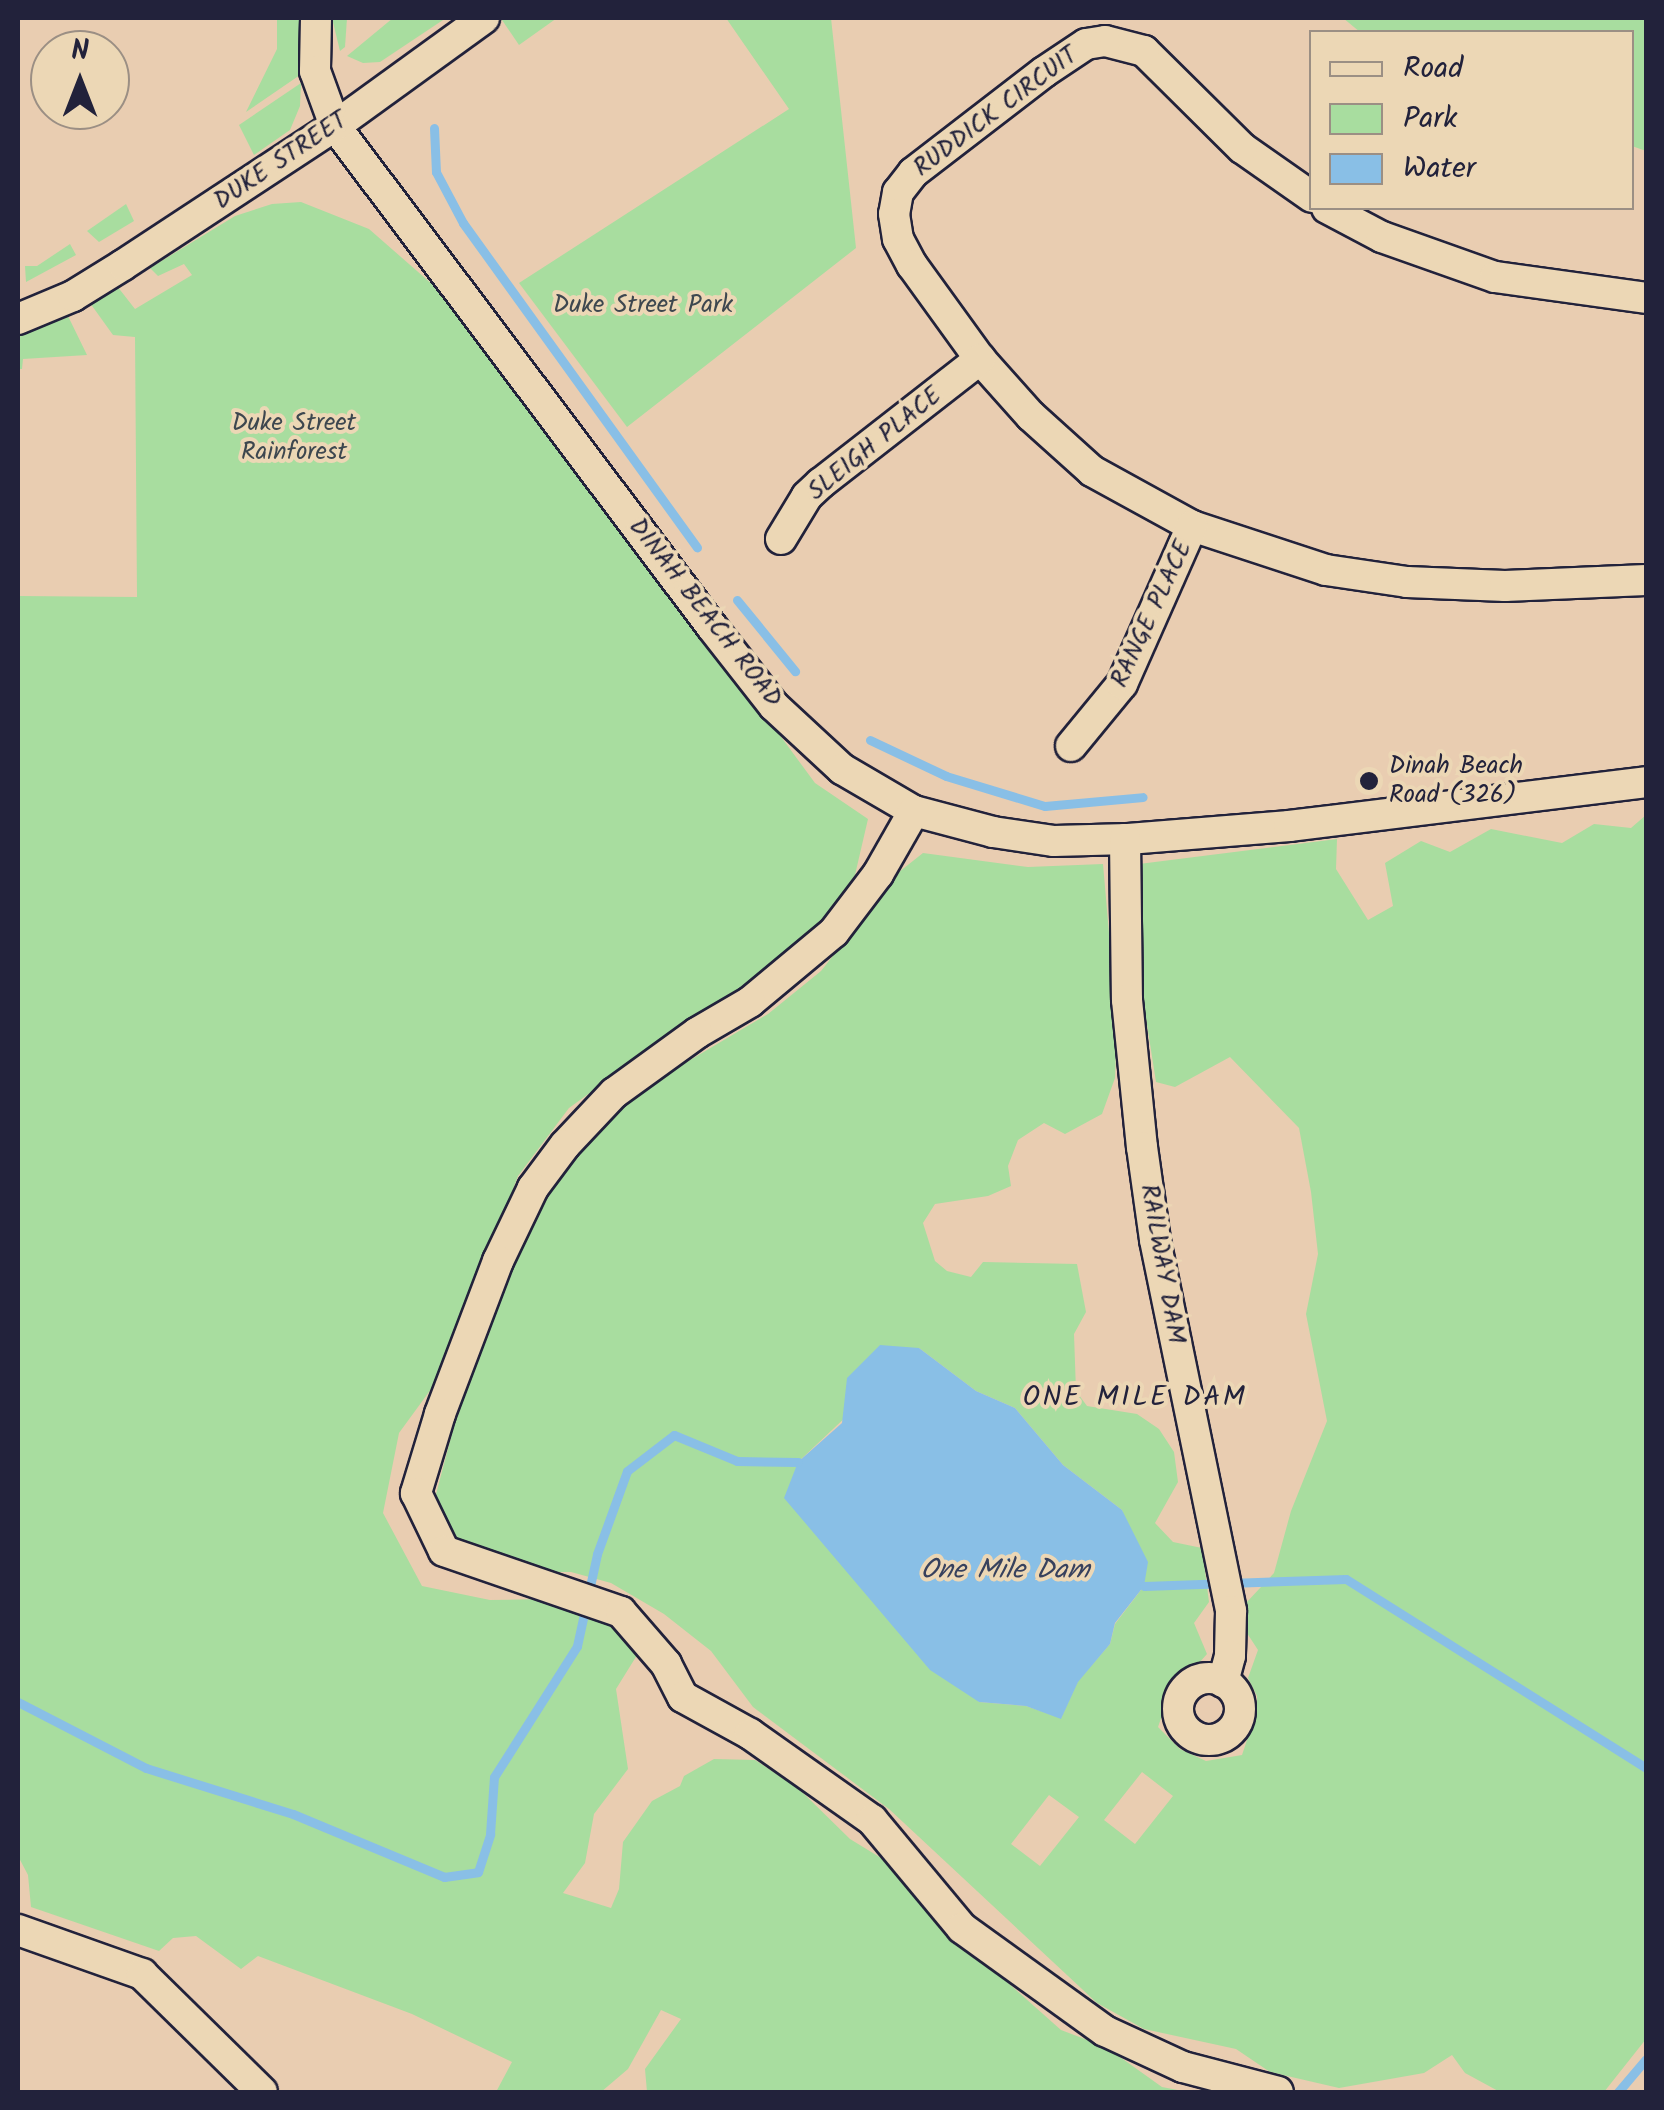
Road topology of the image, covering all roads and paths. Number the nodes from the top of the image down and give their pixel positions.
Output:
1 (316, 18) edge
2 (484, 18) edge
3 (335, 126) junction
4 (1309, 196) edge
5 (1331, 210) edge
6 (73, 296) junction
7 (1646, 298) edge
8 (18, 301) edge
9 (18, 319) edge
10 (980, 359) junction
11 (1192, 526) junction
12 (782, 539) dead end
13 (1646, 580) edge
14 (1071, 746) dead end
15 (1646, 782) edge
16 (914, 811) junction
17 (1126, 840) junction
18 (1223, 1682) dead end
19 (18, 1930) edge
20 (262, 2092) edge
21 (1278, 2092) edge

1 - 3 street, DINAH BEACH ROAD
2 - 3 street, DUKE STREET
3 - 6 street, DUKE STREET
3 - 16 street, DINAH BEACH ROAD
4 - 10 street, RUDDICK CIRCUIT
5 - 7 street
6 - 8 street, DUKE STREET
6 - 9 street, DUKE STREET
10 - 11 street, RUDDICK CIRCUIT
10 - 12 street, SLEIGH PLACE
11 - 13 street, RUDDICK CIRCUIT
11 - 14 street, RANGE PLACE
15 - 17 street, DINAH BEACH ROAD
16 - 17 street, DINAH BEACH ROAD
16 - 21 street
17 - 18 street, RAILWAY DAM
19 - 20 street

